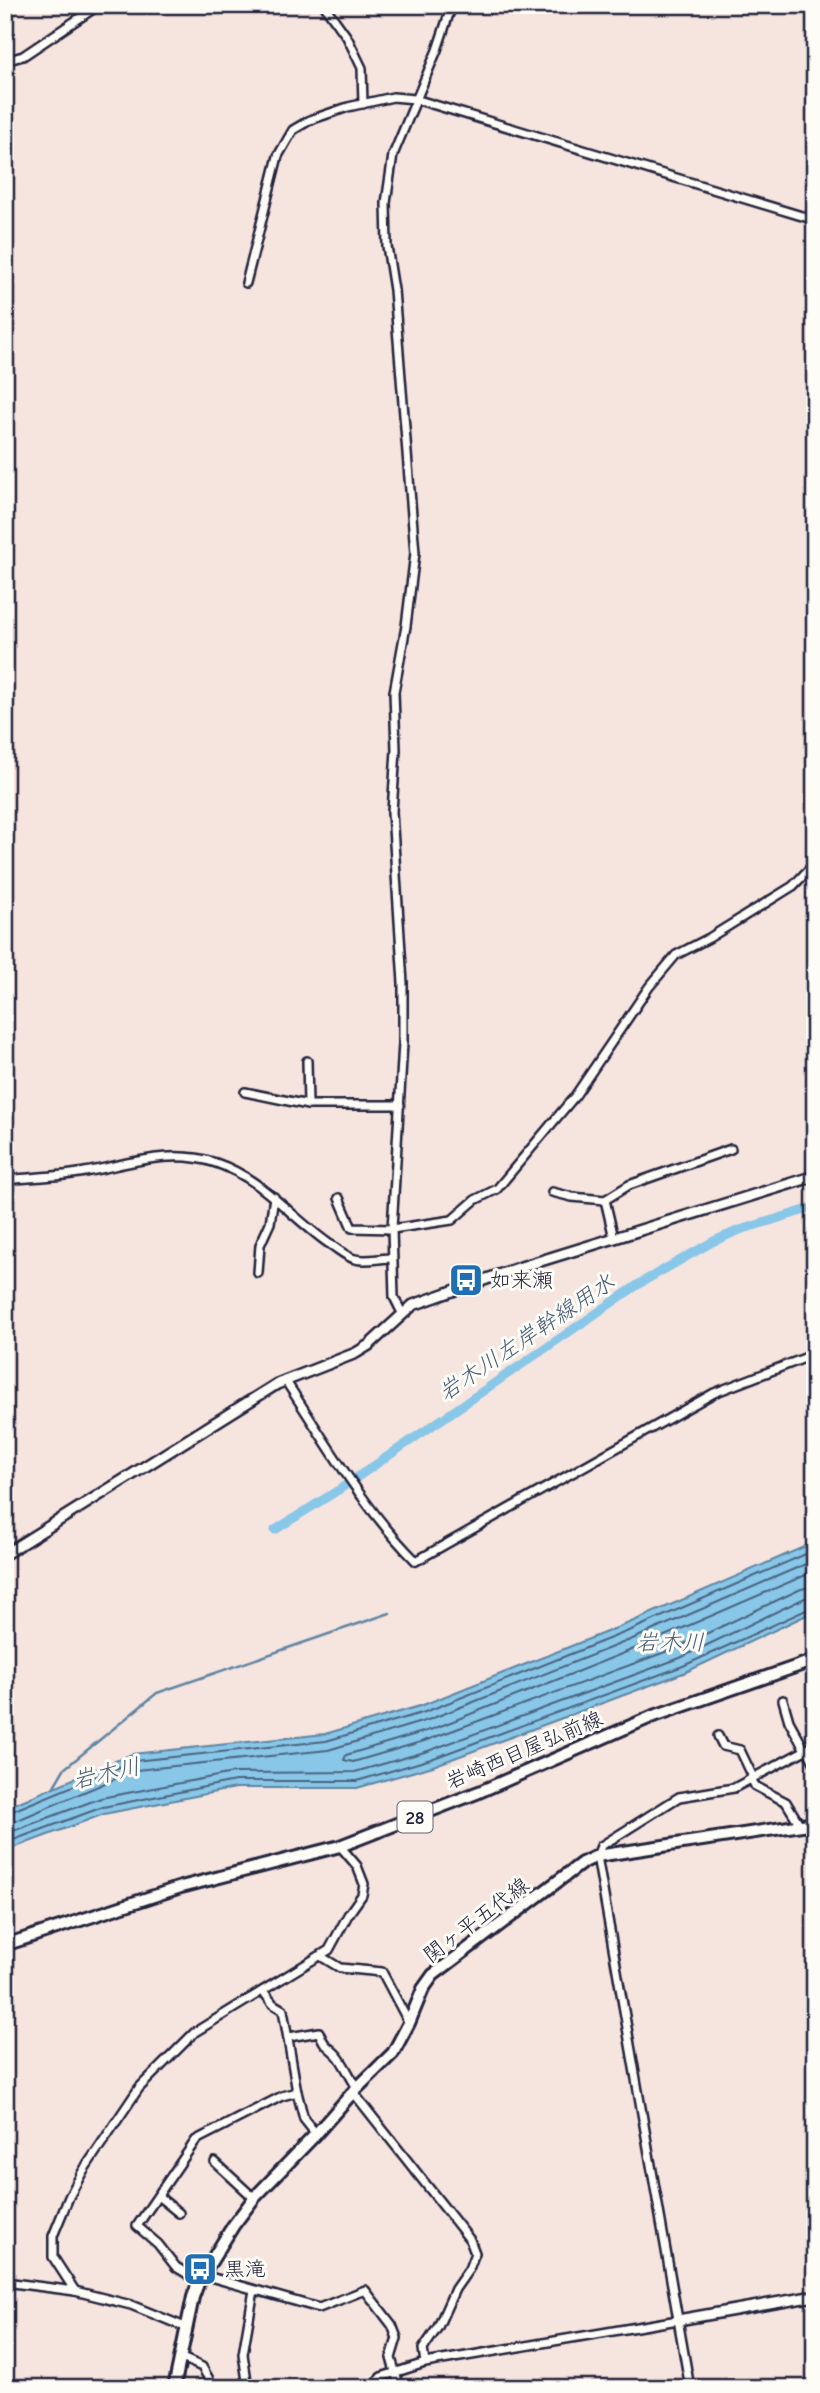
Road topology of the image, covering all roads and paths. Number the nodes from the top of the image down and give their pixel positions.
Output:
1 (99, 5) edge
2 (324, 5) edge
3 (452, 5) edge
4 (5, 61) edge
5 (415, 99) junction
6 (363, 104) junction
7 (5, 121) edge
8 (5, 149) edge
9 (815, 220) edge
10 (246, 283) dead end
11 (815, 863) edge
12 (307, 1061) dead end
13 (245, 1092) dead end
14 (308, 1105) junction
15 (400, 1105) junction
16 (731, 1149) dead end
17 (815, 1176) edge
18 (5, 1180) edge
19 (552, 1192) dead end
20 (274, 1197) junction
21 (339, 1198) dead end
22 (605, 1200) junction
23 (392, 1229) junction
24 (614, 1238) junction
25 (393, 1258) junction
26 (258, 1273) dead end
27 (402, 1313) junction
28 (815, 1354) edge
29 (285, 1380) junction
30 (5, 1554) edge
31 (815, 1660) edge
32 (783, 1700) dead end
33 (718, 1736) dead end
34 (809, 1748) edge
35 (815, 1764) edge
36 (752, 1777) junction
37 (815, 1823) edge
38 (800, 1825) junction
39 (340, 1846) junction
40 (597, 1856) junction
41 (5, 1945) edge
42 (322, 1956) junction
43 (263, 1991) junction
44 (410, 2023) junction
45 (289, 2037) junction
46 (355, 2090) junction
47 (297, 2092) junction
48 (316, 2134) junction
49 (215, 2162) dead end
50 (158, 2196) junction
51 (254, 2198) junction
52 (179, 2213) dead end
53 (201, 2278) junction
54 (5, 2282) edge
55 (254, 2290) junction
56 (75, 2291) junction
57 (815, 2296) edge
58 (678, 2320) junction
59 (185, 2327) junction
60 (182, 2358) junction
61 (425, 2363) junction
62 (397, 2371) junction
63 (174, 2388) edge
64 (214, 2388) edge
65 (248, 2388) edge
66 (371, 2388) edge
67 (400, 2388) edge
68 (690, 2388) edge

1 - 4 street
2 - 6 street
3 - 5 street
5 - 6 street
5 - 9 street
5 - 15 street
6 - 10 street
7 - 8 street
11 - 23 street
12 - 14 street
13 - 14 street
14 - 15 street
15 - 23 street
16 - 22 street
17 - 24 street
18 - 20 street
19 - 22 street
20 - 25 street
20 - 26 street
21 - 23 street
22 - 24 street
23 - 25 street
24 - 27 street
25 - 27 street
27 - 29 street
28 - 29 street
29 - 30 street
31 - 39 main road, 岩崎西目屋弘前線 / 28
32 - 34 street
33 - 36 street
34 - 35 street
34 - 36 street
36 - 38 street
36 - 40 street
37 - 38 main road, 関ヶ平五代線
38 - 40 main road, 関ヶ平五代線
39 - 41 main road, 岩崎西目屋弘前線 / 28
39 - 42 street
40 - 44 main road, 関ヶ平五代線
40 - 58 street
42 - 43 street
42 - 44 street
43 - 45 street
43 - 56 street
44 - 46 main road, 関ヶ平五代線
45 - 46 street
45 - 47 street
46 - 48 main road, 関ヶ平五代線
46 - 61 street
47 - 48 street
47 - 50 street
48 - 51 main road, 関ヶ平五代線
49 - 51 street
50 - 52 street
50 - 53 street
51 - 53 main road, 関ヶ平五代線
53 - 55 street
53 - 59 main road, 関ヶ平五代線
54 - 56 street
55 - 62 street
55 - 65 street
56 - 59 street
57 - 58 street
58 - 61 street
58 - 68 street
59 - 60 main road, 関ヶ平五代線
60 - 63 main road, 関ヶ平五代線
60 - 64 street
61 - 62 street
62 - 66 street
62 - 67 street

